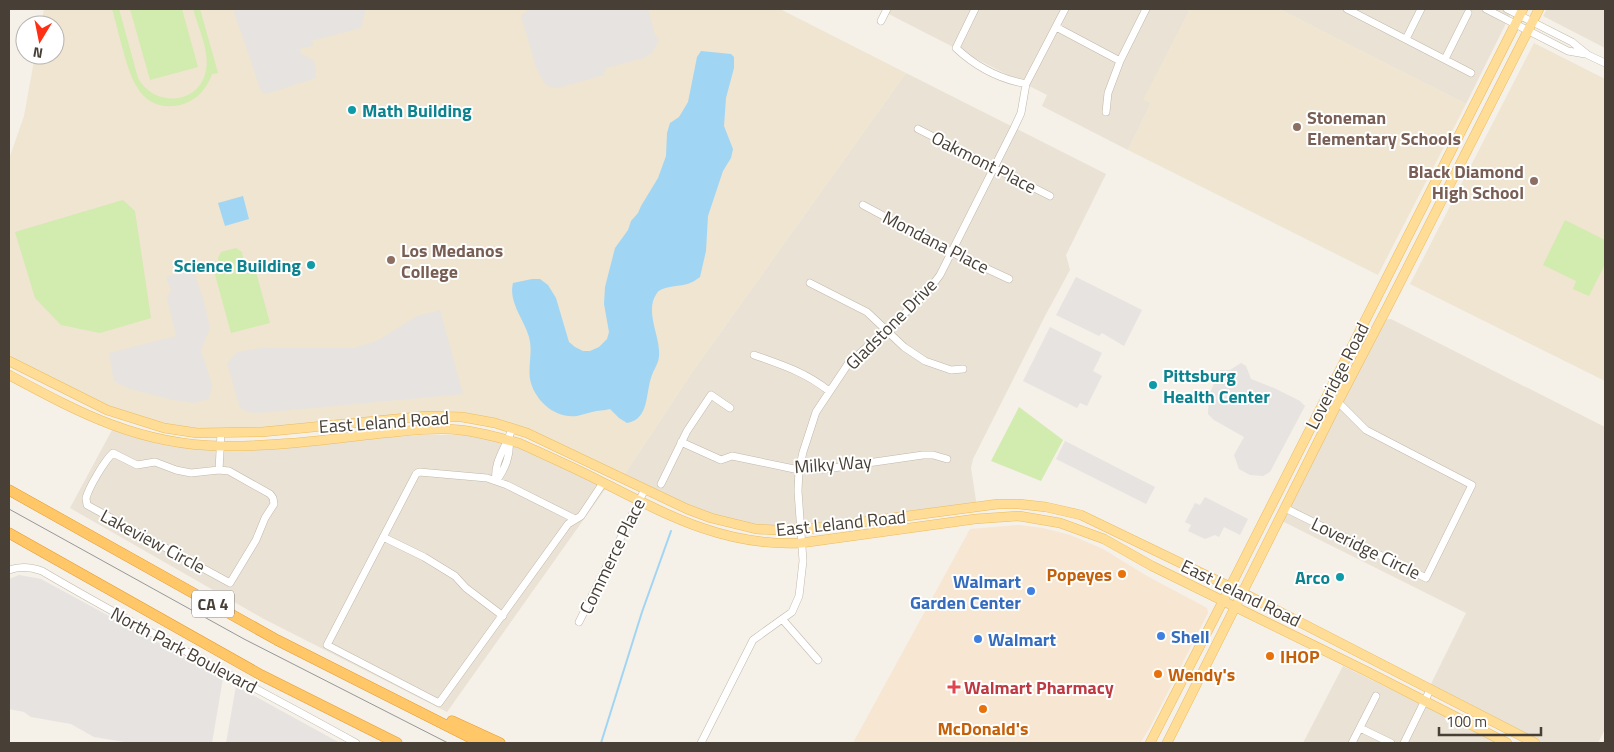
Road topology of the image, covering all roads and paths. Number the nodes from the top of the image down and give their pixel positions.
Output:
1 (887, 9) edge
2 (975, 9) edge
3 (1064, 9) edge
4 (1146, 9) edge
5 (1347, 9) edge
6 (1421, 9) edge
7 (1486, 9) edge
8 (1506, 9) edge
9 (1539, 9) edge
10 (1468, 13) dead end
11 (1520, 16) edge
12 (1532, 21) junction
13 (881, 22) dead end
14 (1056, 27) junction
15 (1528, 31) junction
16 (1406, 39) junction
17 (1588, 55) junction
18 (1445, 59) junction
19 (1120, 61) junction
20 (1605, 63) edge
21 (1471, 73) dead end
22 (1026, 84) junction
23 (1106, 112) dead end
24 (918, 129) dead end
25 (995, 168) junction
26 (1050, 196) dead end
27 (863, 205) dead end
28 (951, 252) junction
29 (1009, 279) dead end
30 (810, 283) dead end
31 (1371, 310) junction
32 (1381, 320) junction
33 (886, 330) junction
34 (754, 355) dead end
35 (9, 361) edge
36 (963, 369) dead end
37 (9, 375) edge
38 (829, 391) junction
39 (1338, 402) junction
40 (730, 408) dead end
41 (512, 428) junction
42 (221, 433) junction
43 (508, 440) junction
44 (681, 442) junction
45 (220, 446) junction
46 (947, 459) dead end
47 (219, 470) junction
48 (799, 470) junction
49 (496, 481) junction
50 (604, 483) junction
51 (661, 484) dead end
52 (645, 489) junction
53 (9, 490) edge
54 (639, 501) junction
55 (1285, 508) junction
56 (575, 520) junction
57 (800, 529) junction
58 (9, 534) edge
59 (383, 537) junction
60 (801, 543) junction
61 (9, 570) edge
62 (1230, 587) junction
63 (1243, 593) junction
64 (1223, 602) junction
65 (1236, 608) junction
66 (503, 616) junction
67 (783, 620) junction
68 (580, 622) dead end
69 (818, 660) dead end
70 (1430, 690) junction
71 (1376, 696) dead end
72 (1424, 701) junction
73 (420, 713) junction
74 (1360, 728) junction
75 (356, 743) edge
76 (397, 743) edge
77 (481, 743) edge
78 (500, 743) edge
79 (701, 743) edge
80 (1150, 743) edge
81 (1167, 743) edge
82 (1352, 743) edge
83 (1390, 743) edge
84 (1404, 743) edge
85 (1507, 743) edge
86 (1535, 743) edge

1 - 13 street
2 - 22 street
3 - 14 street, Gladstone Drive
4 - 19 street
5 - 16 street
6 - 16 street
7 - 11 street
8 - 11 street
9 - 12 main road, Loveridge Road
10 - 18 street
11 - 12 street
11 - 15 street
11 - 31 main road, Loveridge Road
12 - 15 main road, Loveridge Road
12 - 17 street
14 - 19 street
14 - 22 street, Gladstone Drive
15 - 17 street
15 - 32 main road, Loveridge Road
16 - 18 street
17 - 20 street
18 - 21 street
19 - 23 street
22 - 25 street, Gladstone Drive
24 - 25 street, Oakmont Place
25 - 26 street, Oakmont Place
25 - 28 street, Gladstone Drive
27 - 28 street, Mondana Place
28 - 29 street, Mondana Place
28 - 33 street, Gladstone Drive
30 - 33 street
31 - 32 main road
31 - 62 main road, Loveridge Road
32 - 39 main road, Loveridge Road
33 - 36 street
33 - 38 street, Gladstone Drive
34 - 38 street
35 - 42 main road, East Leland Road
37 - 45 main road, East Leland Road
38 - 48 street, Gladstone Drive
39 - 55 main road, Loveridge Road
39 - 55 street, Loveridge Circle
40 - 44 street
41 - 42 main road, East Leland Road
41 - 43 street
41 - 52 main road, East Leland Road
42 - 45 street
43 - 45 main road, East Leland Road
43 - 49 street
43 - 50 main road, East Leland Road
44 - 48 street, Milky Way
44 - 51 street
45 - 47 street
46 - 48 street, Milky Way
47 - 47 street, Lakeview Circle
48 - 57 street, Gladstone Drive
49 - 56 street
49 - 59 street
50 - 54 main road, East Leland Road
50 - 56 street
52 - 54 street, Commerce Place
52 - 57 main road, East Leland Road
53 - 73 highway, CA 4
54 - 60 main road, East Leland Road
54 - 68 street, Commerce Place
55 - 63 main road, Loveridge Road
56 - 66 street
57 - 60 street, Gladstone Drive
57 - 62 main road, East Leland Road
58 - 76 highway, CA 4
59 - 66 street
59 - 66 street
60 - 64 main road, East Leland Road
60 - 67 street, Gladstone Drive
61 - 75 street, North Park Boulevard
62 - 63 main road, East Leland Road
62 - 64 main road, Loveridge Road
63 - 65 main road, Loveridge Road
63 - 70 main road, East Leland Road
64 - 65 main road, East Leland Road
64 - 80 main road, Loveridge Road
65 - 72 main road, East Leland Road
65 - 81 main road, Loveridge Road
67 - 69 street
67 - 79 street, Gladstone Drive
70 - 72 street
70 - 86 main road, East Leland Road
71 - 74 street
72 - 84 street
72 - 85 main road, East Leland Road
73 - 77 highway, CA 4
73 - 78 highway
74 - 82 street
74 - 83 street

